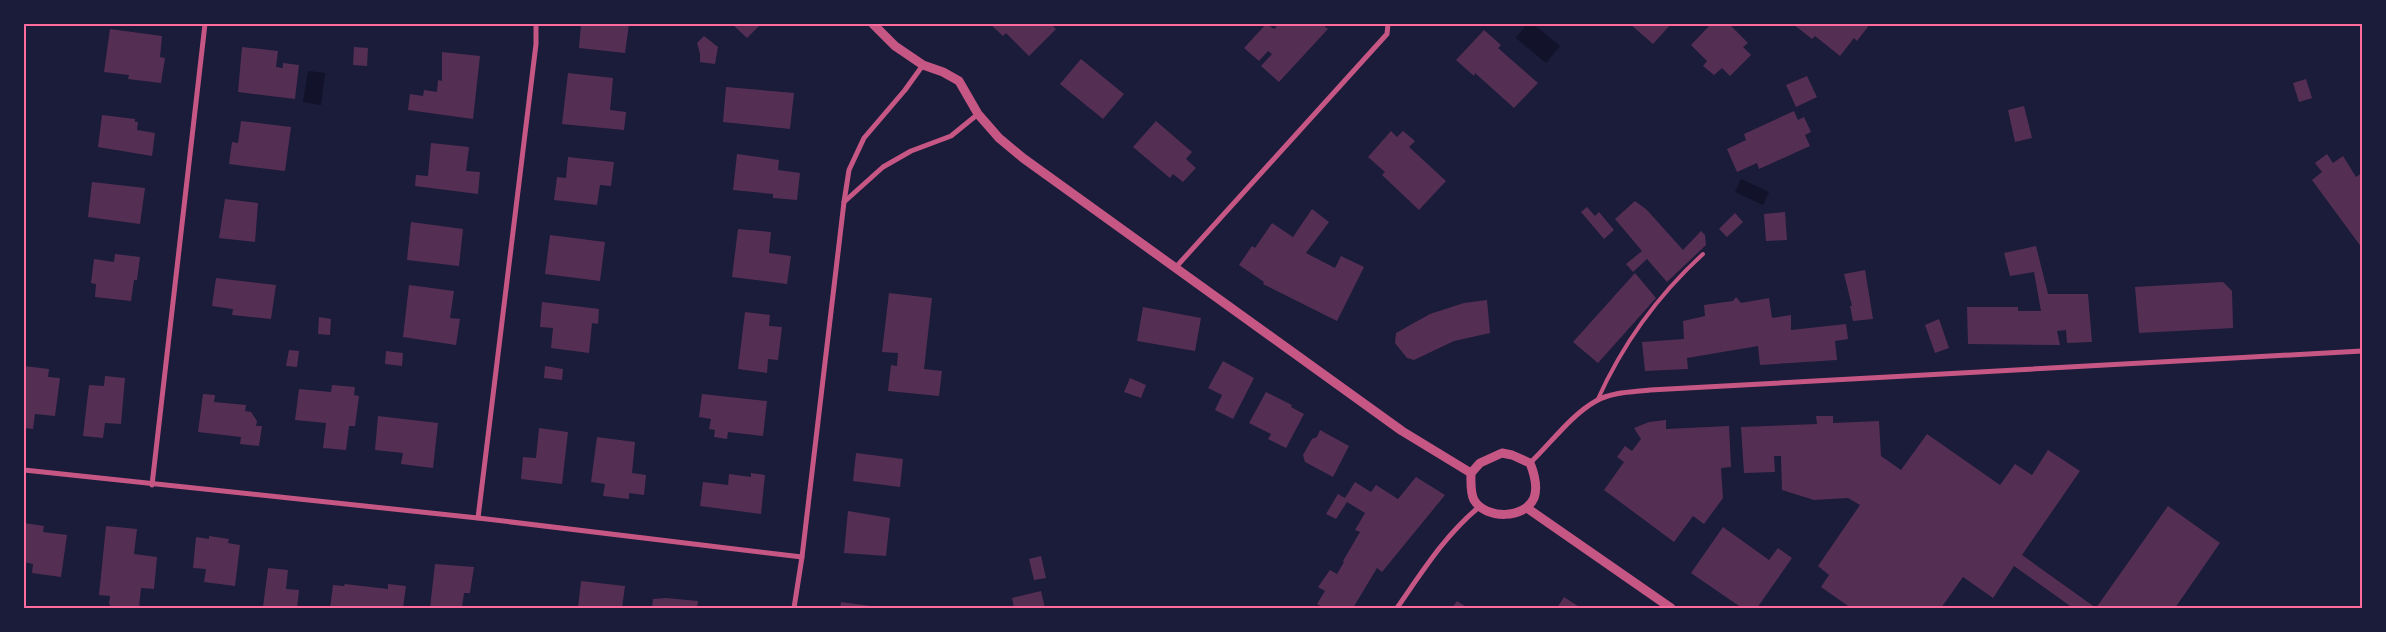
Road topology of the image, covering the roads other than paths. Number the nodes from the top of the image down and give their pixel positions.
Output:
1 (206, 24) edge
2 (536, 24) edge
3 (873, 24) edge
4 (1388, 24) edge
5 (923, 65) junction
6 (978, 114) junction
7 (844, 202) junction
8 (1703, 254) dead end
9 (1176, 267) junction
10 (2362, 350) edge
11 (1597, 400) junction
12 (1530, 463) junction
13 (24, 470) edge
14 (1470, 473) junction
15 (152, 485) junction
16 (1479, 507) junction
17 (1527, 508) junction
18 (478, 518) junction
19 (802, 557) junction
20 (794, 608) edge
21 (1397, 608) edge
22 (1671, 608) edge

1 - 15 street
2 - 18 street
3 - 5 street
4 - 9 street
5 - 6 street
5 - 7 street
6 - 7 street
6 - 9 street
7 - 19 street
8 - 11 lane
9 - 14 street
10 - 11 street
11 - 12 street
12 - 14 street
12 - 17 street
13 - 15 street
14 - 16 street
15 - 18 street
16 - 17 street
16 - 21 street
17 - 22 street
18 - 19 street
19 - 20 street

